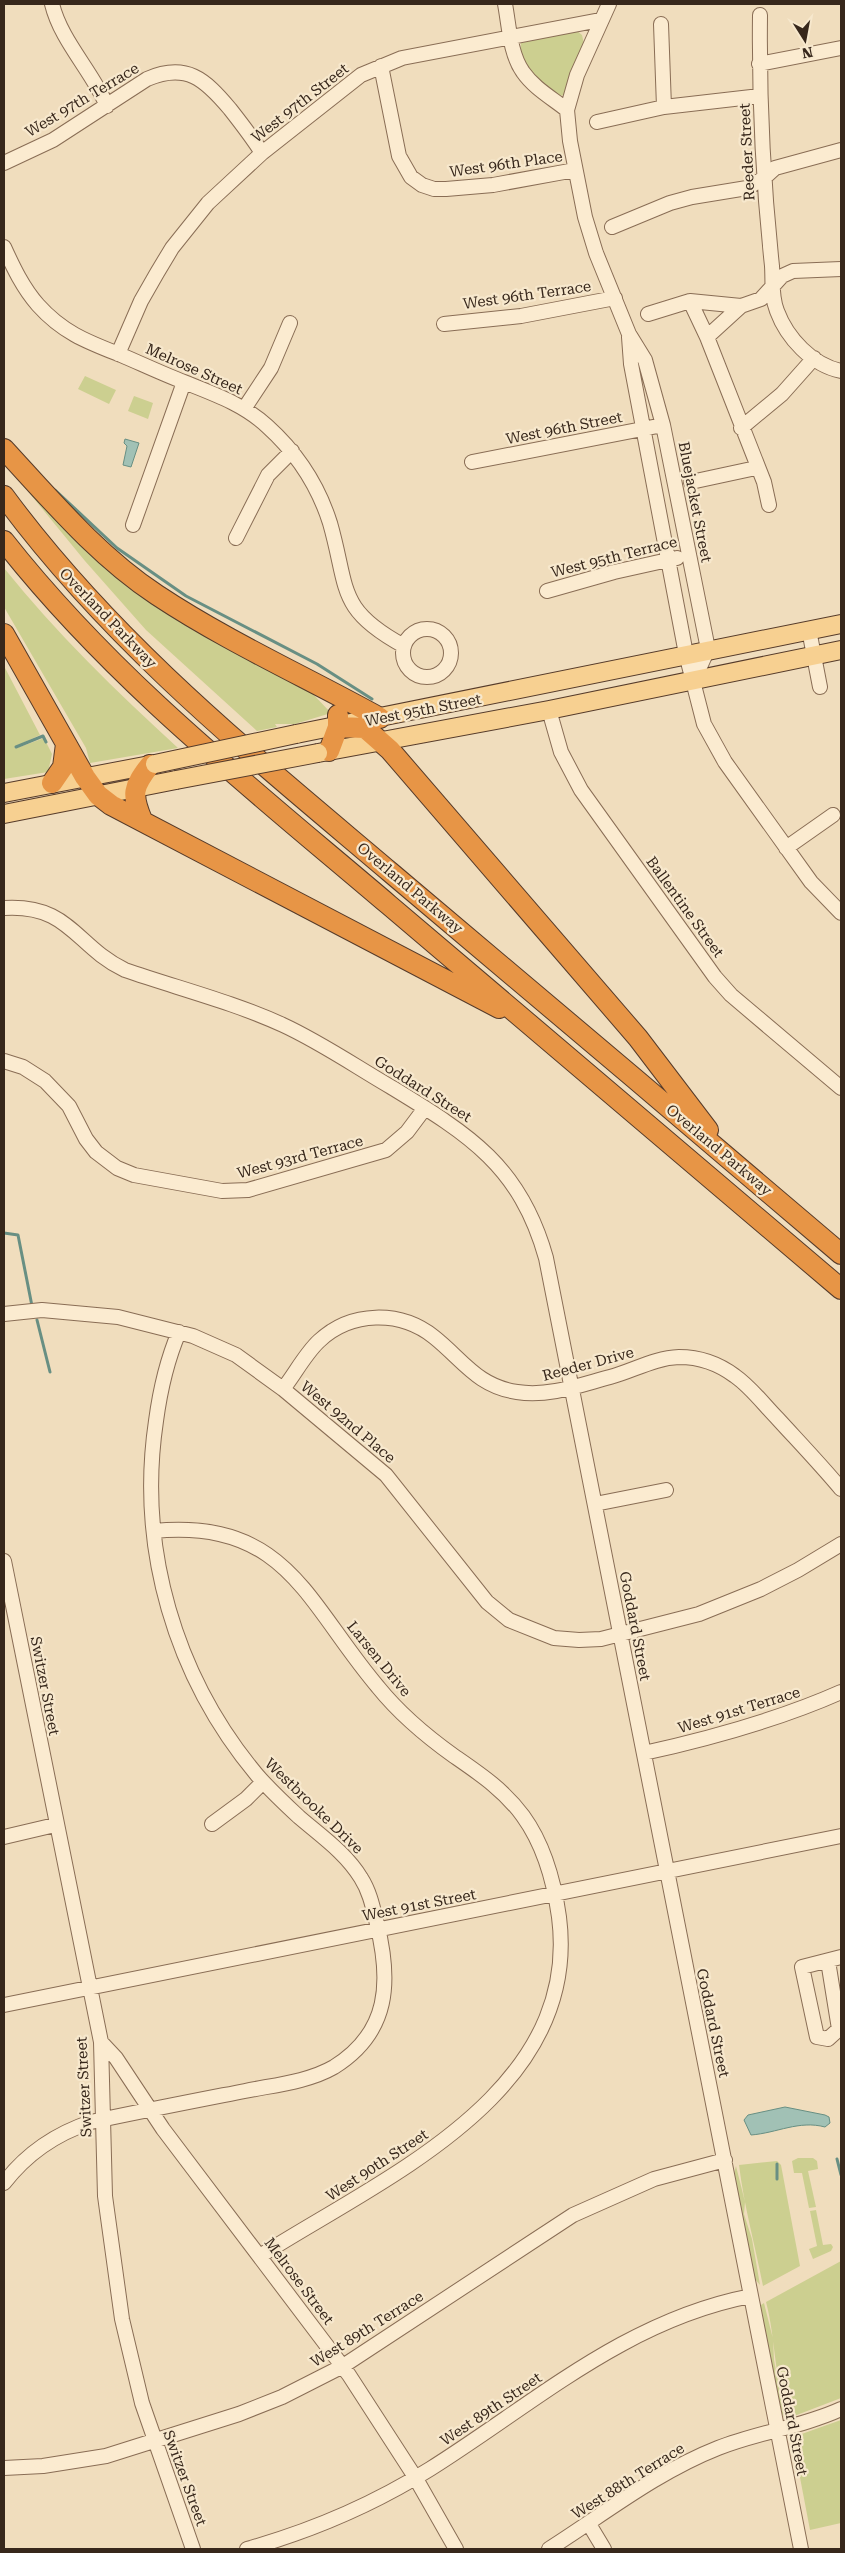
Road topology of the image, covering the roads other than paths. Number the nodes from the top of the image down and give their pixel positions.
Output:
1 (52, 4) edge
2 (505, 4) edge
3 (609, 4) edge
4 (760, 15) dead end
5 (600, 20) junction
6 (661, 24) dead end
7 (511, 36) junction
8 (841, 48) edge
9 (759, 64) junction
10 (382, 66) junction
11 (760, 96) junction
12 (107, 106) junction
13 (664, 107) junction
14 (567, 110) junction
15 (597, 122) dead end
16 (841, 150) edge
17 (262, 153) junction
18 (4, 163) edge
19 (575, 170) junction
20 (764, 178) junction
21 (612, 227) dead end
22 (4, 246) edge
23 (841, 269) edge
24 (773, 287) junction
25 (615, 298) junction
26 (690, 301) junction
27 (741, 306) junction
28 (648, 314) dead end
29 (290, 323) dead end
30 (444, 324) dead end
31 (629, 334) junction
32 (707, 337) junction
33 (118, 354) junction
34 (814, 358) junction
35 (841, 370) edge
36 (184, 382) junction
37 (244, 409) junction
38 (663, 425) junction
39 (643, 428) junction
40 (742, 428) junction
41 (4, 449) edge
42 (292, 450) junction
43 (472, 462) dead end
44 (756, 468) junction
45 (691, 482) dead end
46 (4, 496) edge
47 (769, 505) dead end
48 (133, 525) dead end
49 (236, 538) dead end
50 (4, 541) edge
51 (689, 556) junction
52 (669, 560) junction
53 (546, 591) dead end
54 (841, 624) edge
55 (809, 630) junction
56 (4, 634) edge
57 (404, 646) dead end
58 (708, 649) junction
59 (841, 650) edge
60 (686, 654) junction
61 (814, 655) junction
62 (694, 680) junction
63 (820, 687) dead end
64 (326, 691) junction
65 (549, 710) junction
66 (380, 718) junction
67 (338, 726) junction
68 (382, 742) junction
69 (66, 744) junction
70 (323, 752) junction
71 (152, 764) junction
72 (85, 777) junction
73 (52, 784) junction
74 (134, 789) junction
75 (4, 793) edge
76 (98, 795) junction
77 (4, 814) edge
78 (833, 815) dead end
79 (142, 820) junction
80 (786, 848) junction
81 (4, 908) edge
82 (841, 913) edge
83 (527, 1022) junction
84 (4, 1061) edge
85 (841, 1088) edge
86 (425, 1108) junction
87 (732, 1162) junction
88 (841, 1254) edge
89 (841, 1289) edge
90 (4, 1314) edge
91 (179, 1332) junction
92 (572, 1387) junction
93 (283, 1389) junction
94 (841, 1489) edge
95 (666, 1490) dead end
96 (595, 1504) junction
97 (154, 1531) junction
98 (841, 1544) edge
99 (4, 1561) edge
100 (7, 1592) edge
101 (620, 1634) junction
102 (841, 1692) edge
103 (644, 1753) junction
104 (264, 1782) junction
105 (212, 1824) dead end
106 (55, 1825) junction
107 (841, 1836) edge
108 (4, 1837) edge
109 (666, 1872) junction
110 (555, 1894) junction
111 (378, 1929) junction
112 (841, 1957) edge
113 (828, 1961) junction
114 (88, 1988) junction
115 (4, 2004) edge
116 (101, 2042) junction
117 (150, 2110) junction
118 (102, 2120) junction
119 (725, 2160) junction
120 (4, 2183) edge
121 (260, 2256) junction
122 (751, 2296) junction
123 (343, 2366) junction
124 (841, 2409) edge
125 (778, 2430) junction
126 (154, 2441) junction
127 (4, 2468) edge
128 (415, 2478) junction
129 (589, 2524) junction
130 (193, 2549) edge
131 (247, 2549) edge
132 (456, 2549) edge
133 (549, 2549) edge
134 (604, 2549) edge
135 (801, 2549) edge

1 - 12 street
2 - 7 street
3 - 5 street, Bluejacket Street
4 - 9 street, Reeder Street
5 - 7 street, West 97th Street
5 - 14 street, Bluejacket Street
6 - 13 street
7 - 10 street, West 97th Street
7 - 14 street
8 - 9 street
9 - 11 street, Reeder Street
10 - 17 street, West 97th Street
10 - 19 street, West 96th Place
11 - 13 street
11 - 20 street, Reeder Street
12 - 17 street, West 97th Terrace
12 - 18 street, West 97th Terrace
13 - 15 street
14 - 19 street, Bluejacket Street
16 - 20 street
17 - 33 street, West 97th Street
19 - 25 street, Bluejacket Street
20 - 21 street
20 - 24 street, Reeder Street
22 - 33 street, Melrose Street
23 - 24 street
24 - 27 street
24 - 34 street, Reeder Street
25 - 30 street, West 96th Terrace
25 - 31 street, Bluejacket Street
26 - 27 street
26 - 28 street
26 - 32 street
27 - 32 street
29 - 37 street
31 - 38 street, Bluejacket Street
31 - 39 street, Bluejacket Street
32 - 40 street
33 - 36 street, Melrose Street
34 - 35 street
34 - 40 street
36 - 37 street, Melrose Street
36 - 48 street
37 - 42 street, Melrose Street
38 - 39 street, West 96th Street
38 - 51 street, Bluejacket Street
39 - 43 street, West 96th Street
39 - 52 street, Bluejacket Street
40 - 44 street
41 - 64 highway
42 - 49 street
42 - 57 street, Melrose Street
44 - 45 street
44 - 47 street
46 - 87 highway, Overland Parkway
50 - 83 highway, Overland Parkway
51 - 52 street, West 95th Terrace
51 - 58 street, Bluejacket Street
52 - 53 street, West 95th Terrace
52 - 60 street, Bluejacket Street
54 - 55 main road, West 95th Street
55 - 58 main road, West 95th Street
55 - 61 street
56 - 69 highway
58 - 60 main road, West 95th Street
58 - 62 street
59 - 61 main road, West 95th Street
60 - 62 street, Bluejacket Street
60 - 66 main road, West 95th Street
61 - 62 main road, West 95th Street
61 - 63 street
62 - 65 main road, West 95th Street
62 - 80 street, Bluejacket Street
64 - 66 highway
64 - 67 highway
65 - 68 main road, West 95th Street
65 - 85 street, Ballentine Street
66 - 67 main road, West 95th Street
67 - 68 highway
67 - 70 highway
67 - 71 main road, West 95th Street, bridge
68 - 70 main road, West 95th Street
68 - 87 highway
69 - 72 highway
69 - 73 highway
70 - 74 main road, West 95th Street, bridge
71 - 72 main road, West 95th Street
71 - 74 highway
72 - 73 main road, West 95th Street
72 - 76 highway
73 - 75 main road, West 95th Street
74 - 76 main road, West 95th Street
74 - 79 highway
76 - 77 main road, West 95th Street
76 - 79 highway
78 - 80 street
79 - 83 highway
80 - 82 street, Bluejacket Street
81 - 86 street, Goddard Street
83 - 89 highway, Overland Parkway
84 - 86 street, West 93rd Terrace
86 - 92 street, Goddard Street
87 - 88 highway, Overland Parkway
90 - 91 street, West 92nd Place
91 - 93 street, West 92nd Place
91 - 97 street, Westbrooke Drive
92 - 93 street, Reeder Drive
92 - 94 street, Reeder Drive
92 - 96 street, Goddard Street
93 - 101 street, West 92nd Place
95 - 96 street
96 - 101 street, Goddard Street
97 - 104 street, Westbrooke Drive
97 - 110 street, Larsen Drive
98 - 101 street, West 92nd Place
99 - 100 street, Switzer Street
100 - 106 street, Switzer Street
101 - 103 street, Goddard Street
102 - 103 street, West 91st Terrace
103 - 109 street, Goddard Street
104 - 105 street
104 - 111 street, Westbrooke Drive
106 - 108 street
106 - 114 street, Switzer Street
107 - 109 street, West 91st Street
109 - 110 street, West 91st Street
109 - 119 street, Goddard Street
110 - 111 street, West 91st Street
110 - 121 street, West 90th Street
111 - 114 street, West 91st Street
111 - 117 street, Westbrooke Drive
112 - 113 street
113 - 113 street
114 - 115 street, West 91st Street
114 - 116 street, Switzer Street
116 - 117 street, Melrose Street
116 - 118 street, Switzer Street
117 - 118 street, Westbrooke Drive
117 - 121 street, Melrose Street
118 - 120 street, Westbrooke Drive
118 - 126 street, Switzer Street
119 - 122 street, Goddard Street
119 - 123 street, West 89th Terrace
121 - 123 street, Melrose Street
122 - 125 street, Goddard Street
122 - 128 street, West 89th Street
123 - 126 street, West 89th Terrace
123 - 128 street, Melrose Street
124 - 125 street, West 88th Terrace
125 - 129 street, West 88th Terrace
125 - 135 street, Goddard Street
126 - 127 street, West 89th Terrace
126 - 130 street, Switzer Street
128 - 131 street, West 89th Street
128 - 132 street, Melrose Street
129 - 133 street, West 88th Terrace
129 - 134 street

